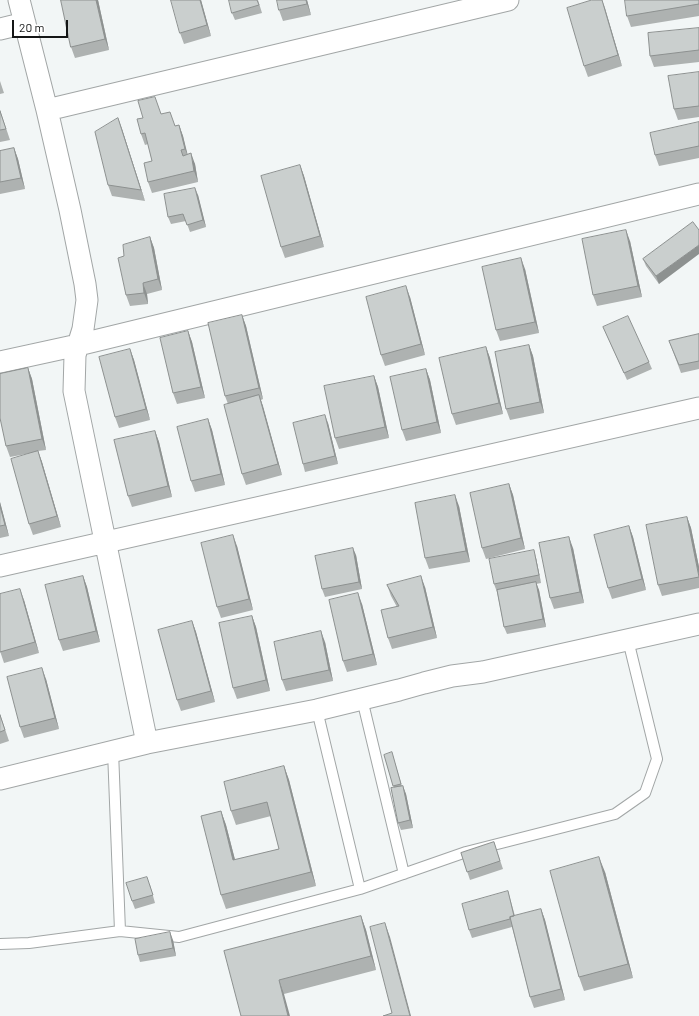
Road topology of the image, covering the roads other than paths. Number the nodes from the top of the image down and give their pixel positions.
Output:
1 (20, 0) edge
2 (508, 0) edge
3 (25, 23) junction
4 (0, 29) edge
5 (47, 110) junction
6 (699, 194) edge
7 (78, 345) junction
8 (0, 362) edge
9 (699, 408) edge
10 (106, 542) junction
11 (0, 566) edge
12 (699, 624) edge
13 (628, 640) junction
14 (362, 699) junction
15 (317, 710) junction
16 (147, 743) junction
17 (113, 751) junction
18 (0, 779) edge
19 (404, 874) junction
20 (360, 889) junction
21 (120, 931) junction
22 (0, 944) edge

1 - 3 street
2 - 5 street
3 - 4 street
3 - 5 street
5 - 7 street
6 - 7 street
7 - 8 street
7 - 10 street
9 - 10 street
10 - 11 street
10 - 16 street
12 - 13 street
13 - 14 street
13 - 19 lane
14 - 15 street
14 - 19 lane
15 - 16 street
15 - 20 lane
16 - 17 street
17 - 18 street
17 - 21 lane
19 - 20 lane
20 - 21 lane
21 - 22 lane

